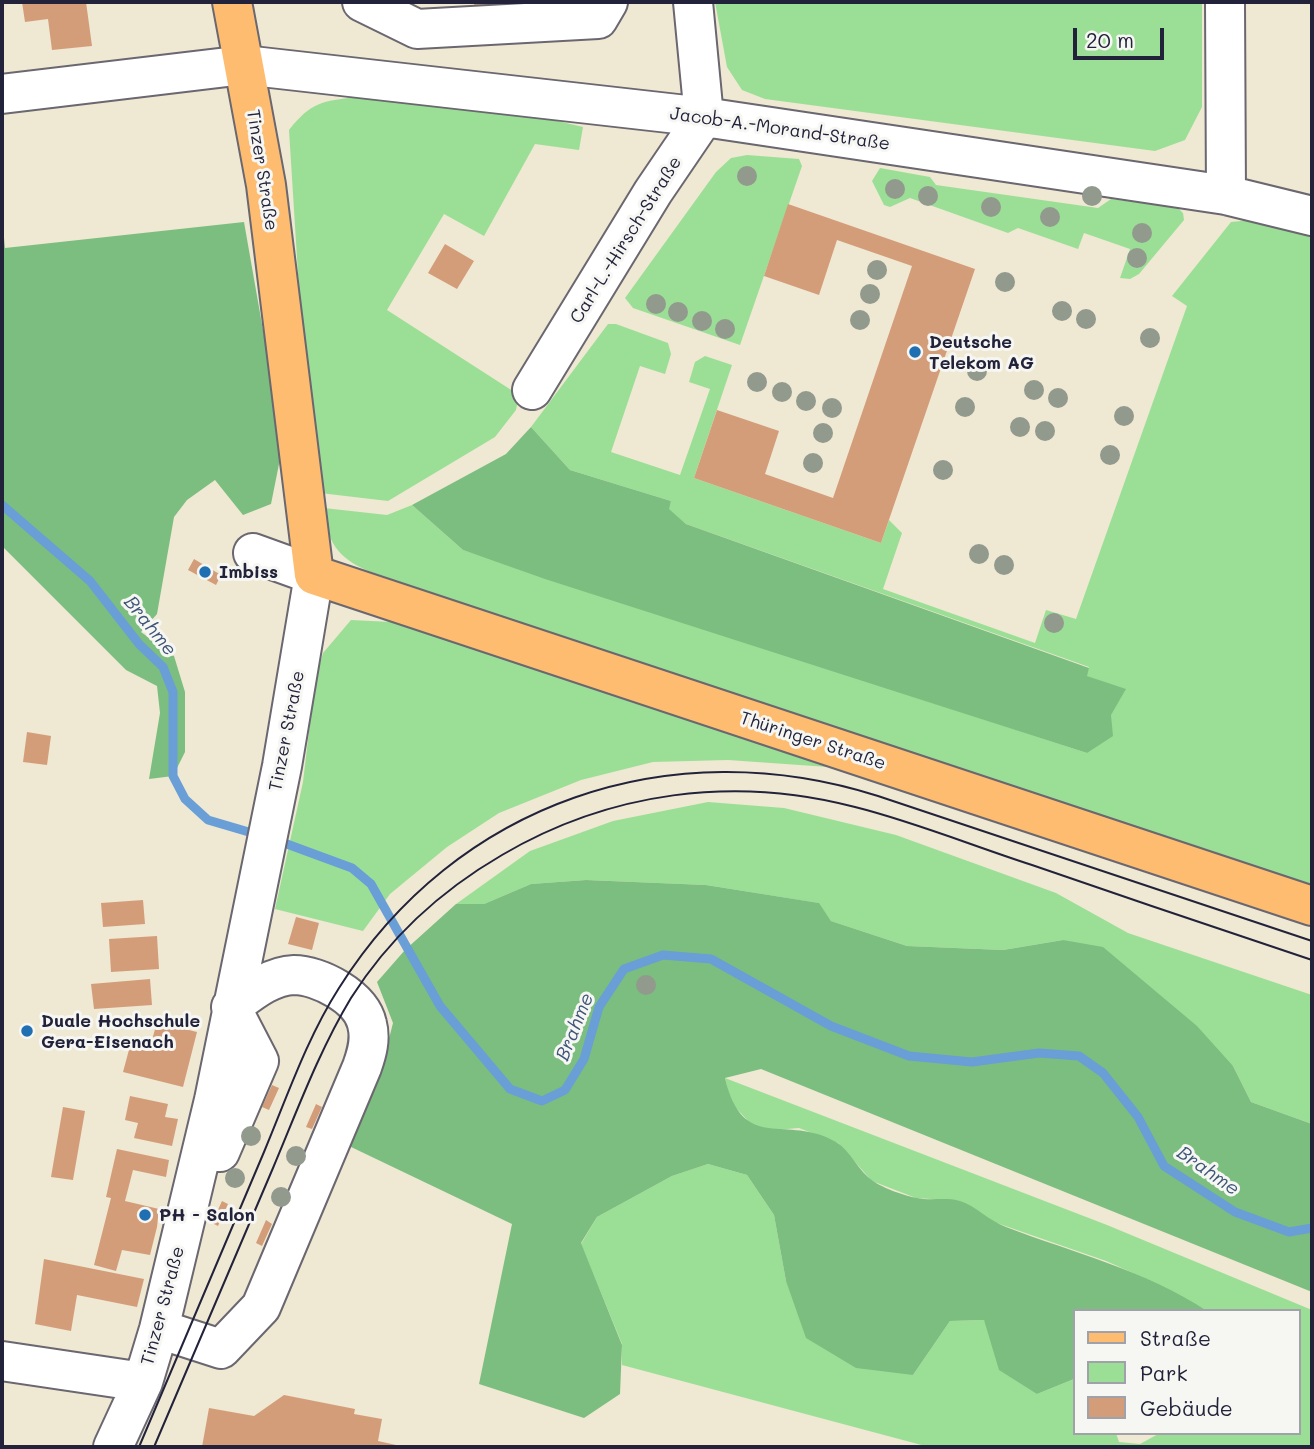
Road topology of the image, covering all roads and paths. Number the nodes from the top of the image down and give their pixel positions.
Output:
1 (232, 2) edge
2 (362, 2) edge
3 (608, 2) edge
4 (692, 2) edge
5 (1225, 2) edge
6 (244, 65) junction
7 (2, 94) edge
8 (704, 117) junction
9 (1226, 195) junction
10 (1312, 216) edge
11 (532, 390) dead end
12 (253, 553) dead end
13 (314, 575) junction
14 (1312, 906) edge
15 (231, 1007) junction
16 (159, 1329) junction
17 (2, 1362) edge
18 (143, 1382) junction
19 (113, 1447) edge

1 - 6 main road, Tinzer Straße
2 - 3 street
4 - 8 street
5 - 9 street
6 - 7 street, Jacob-A.-Morand-Straße
6 - 8 street, Jacob-A.-Morand-Straße
6 - 13 main road, Tinzer Straße
8 - 9 street, Jacob-A.-Morand-Straße
8 - 11 street, Carl-L.-Hirsch-Straße
9 - 10 street, Jacob-A.-Morand-Straße
12 - 13 street
13 - 14 main road, Thüringer Straße
13 - 15 street, Tinzer Straße
15 - 16 street, Tinzer Straße
15 - 16 street
16 - 18 street, Tinzer Straße
17 - 18 street
18 - 19 street, Tinzer Straße

